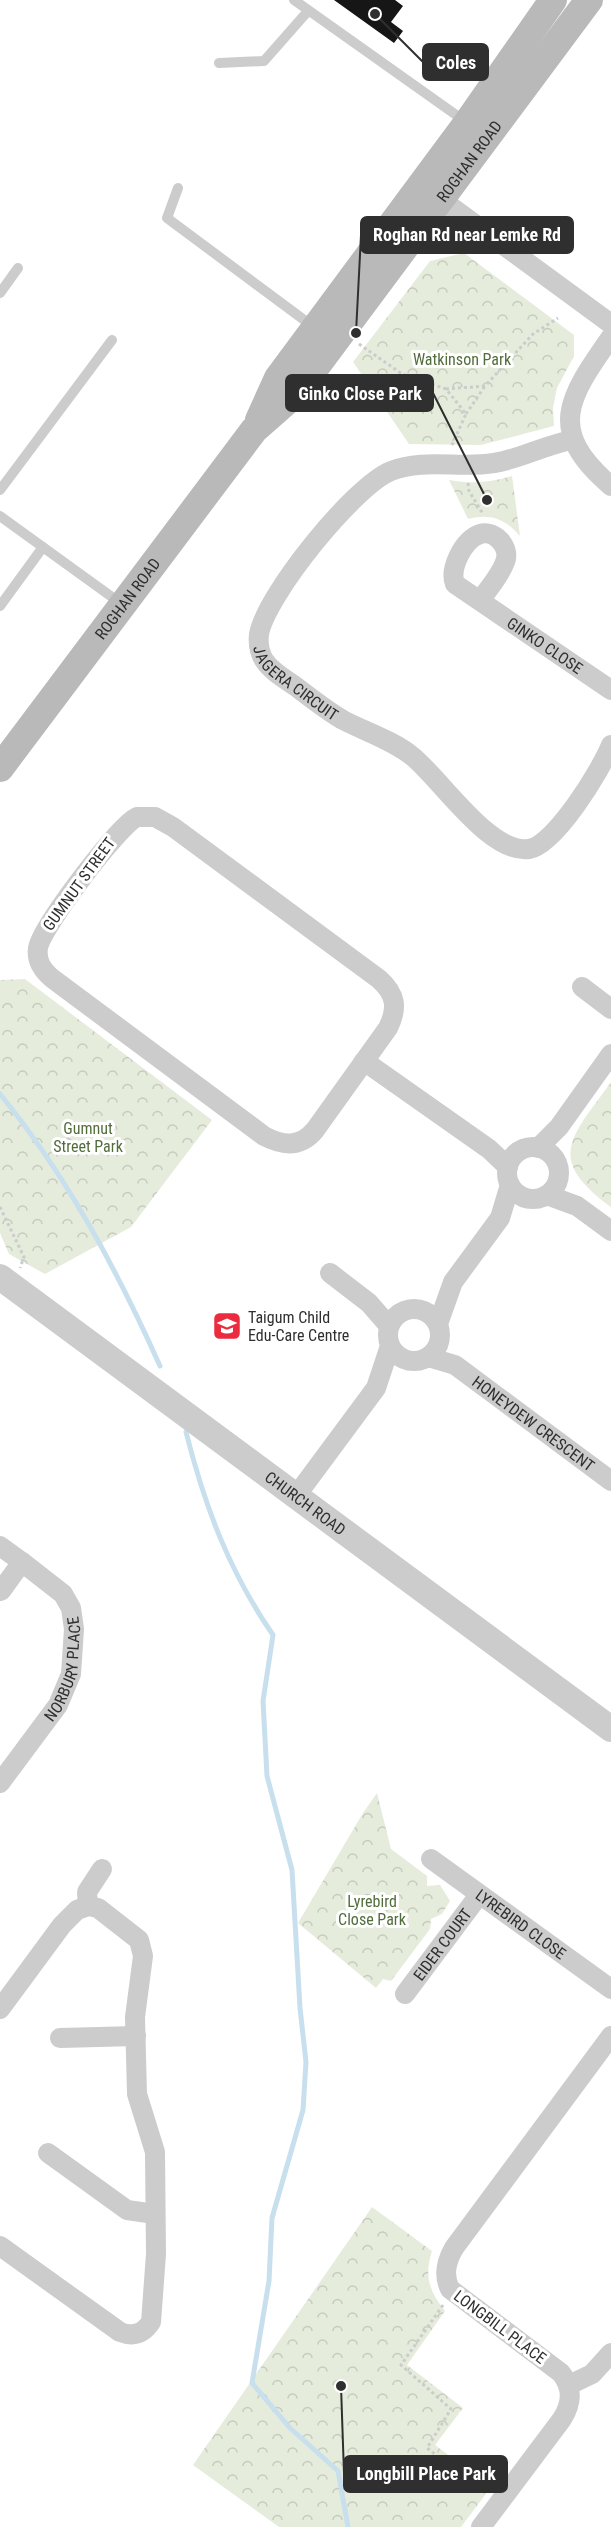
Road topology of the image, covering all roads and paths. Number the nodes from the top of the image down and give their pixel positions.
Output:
1 (294, 0) edge
2 (553, 0) edge
3 (589, 0) edge
4 (308, 11) junction
5 (219, 63) dead end
6 (478, 129) junction
7 (178, 188) dead end
8 (431, 193) junction
9 (18, 268) dead end
10 (0, 292) edge
11 (558, 318) dead end
12 (611, 324) edge
13 (334, 337) junction
14 (611, 337) edge
15 (112, 340) dead end
16 (484, 386) junction
17 (446, 389) junction
18 (466, 414) junction
19 (572, 440) junction
20 (451, 454) dead end
21 (467, 478) dead end
22 (611, 486) edge
23 (0, 490) edge
24 (0, 516) edge
25 (486, 534) junction
26 (43, 547) junction
27 (480, 601) junction
28 (123, 605) junction
29 (0, 606) edge
30 (611, 690) edge
31 (611, 745) edge
32 (0, 768) edge
33 (582, 987) dead end
34 (611, 1009) edge
35 (611, 1054) edge
36 (364, 1062) junction
37 (545, 1152) junction
38 (510, 1169) junction
39 (552, 1188) junction
40 (527, 1199) junction
41 (0, 1207) edge
42 (500, 1218) junction
43 (611, 1231) edge
44 (10, 1274) edge
45 (330, 1274) dead end
46 (453, 1282) junction
47 (420, 1309) junction
48 (394, 1320) junction
49 (435, 1341) junction
50 (390, 1346) junction
51 (408, 1361) junction
52 (376, 1388) junction
53 (611, 1481) edge
54 (296, 1496) junction
55 (0, 1546) edge
56 (22, 1562) junction
57 (1, 1591) edge
58 (611, 1729) edge
59 (0, 1783) edge
60 (431, 1859) dead end
61 (102, 1869) dead end
62 (479, 1895) junction
63 (88, 1906) junction
64 (611, 1989) edge
65 (405, 1994) dead end
66 (0, 2008) edge
67 (136, 2036) junction
68 (611, 2036) edge
69 (60, 2038) dead end
70 (48, 2153) dead end
71 (155, 2214) junction
72 (0, 2246) edge
73 (453, 2292) junction
74 (611, 2354) edge
75 (568, 2385) junction
76 (498, 2504) junction
77 (481, 2527) edge

1 - 4 lane
2 - 6 main road, ROGHAN ROAD
3 - 6 main road, ROGHAN ROAD
4 - 5 lane
4 - 6 lane
6 - 8 main road, ROGHAN ROAD
7 - 13 lane
8 - 12 street
8 - 13 main road, ROGHAN ROAD
9 - 10 lane
11 - 16 path
13 - 17 path
13 - 28 main road, ROGHAN ROAD
14 - 19 street
15 - 23 lane
16 - 17 path
16 - 18 path
17 - 18 path
18 - 20 path
19 - 22 street
19 - 31 street, JAGERA CIRCUIT
21 - 25 path
24 - 26 lane
25 - 27 street
25 - 27 street, GINKO CLOSE
26 - 28 lane
26 - 29 lane
27 - 30 street, GINKO CLOSE
28 - 32 main road, ROGHAN ROAD
33 - 34 street
35 - 37 street
36 - 36 street, GUMNUT STREET
36 - 38 street
37 - 38 street
37 - 39 street
38 - 40 street
38 - 42 street
39 - 40 street
39 - 43 street
40 - 42 street
41 - 44 path
42 - 46 street
44 - 54 street, CHURCH ROAD
45 - 48 street
46 - 47 street
46 - 49 street
47 - 48 street
47 - 49 street
48 - 50 street
49 - 51 street
49 - 53 street, HONEYDEW CRESCENT
50 - 51 street
50 - 52 street
51 - 52 street
52 - 54 street
54 - 58 street, CHURCH ROAD
55 - 56 street, NORBURY PLACE
56 - 57 street
56 - 59 street, NORBURY PLACE
60 - 62 street, LYREBIRD CLOSE
61 - 63 street
62 - 64 street, LYREBIRD CLOSE
62 - 65 street, EIDER COURT
63 - 66 street
63 - 67 street
67 - 69 street
67 - 71 street
68 - 73 street, LONGBILL PLACE
70 - 71 street
71 - 72 street
73 - 75 street, LONGBILL PLACE
73 - 76 path
74 - 75 street
75 - 76 street
76 - 77 street

